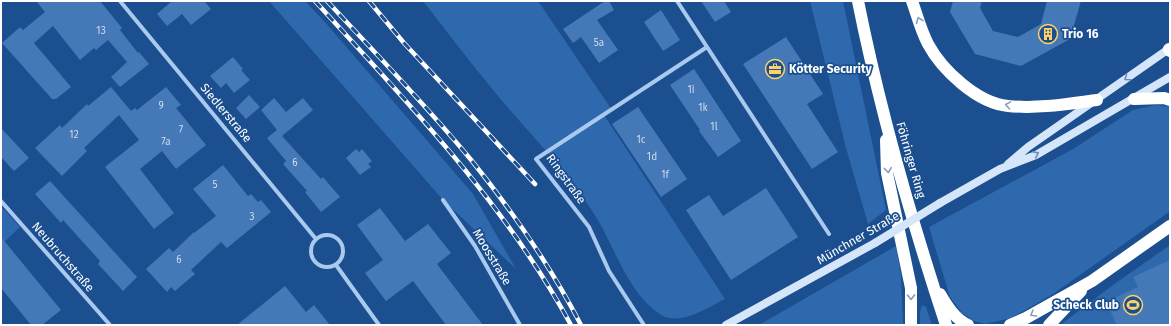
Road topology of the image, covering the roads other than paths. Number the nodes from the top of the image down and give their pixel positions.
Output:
1 (120, 1) edge
2 (677, 1) edge
3 (858, 1) edge
4 (912, 1) edge
5 (707, 47) junction
6 (1170, 50) edge
7 (1170, 77) edge
8 (1134, 99) junction
9 (1097, 100) junction
10 (1170, 100) edge
11 (884, 117) junction
12 (1000, 170) junction
13 (443, 200) dead end
14 (1, 201) edge
15 (1168, 229) edge
16 (829, 234) dead end
17 (316, 239) junction
18 (336, 265) junction
19 (928, 272) junction
20 (1092, 281) junction
21 (743, 317) junction
22 (110, 325) edge
23 (379, 325) edge
24 (520, 325) edge
25 (644, 325) edge
26 (726, 325) edge
27 (736, 325) edge
28 (912, 325) edge
29 (946, 325) edge
30 (968, 325) edge
31 (1010, 325) edge
32 (1049, 325) edge

1 - 17 street, Siedlerstraße
2 - 5 street
3 - 11 highway, Föhringer Ring
9 -> 4 highway
5 - 16 street
5 - 25 street, Ringstraße
6 -> 9 main road, Münchner Straße
7 - 8 main road, Münchner Straße
8 - 10 highway
12 -> 8 main road, Münchner Straße
9 - 12 main road, Münchner Straße
11 - 19 highway, Föhringer Ring
11 -> 28 highway
12 - 21 main road, Münchner Straße, bridge
13 - 24 street, Moosstraße
14 - 22 street, Neubruchstraße
15 - 20 highway
17 - 18 street
17 - 18 street
18 - 23 street
19 - 29 highway, Föhringer Ring
19 - 30 highway
20 -> 31 highway
20 - 32 highway
21 - 26 main road, Münchner Straße
21 - 27 main road

